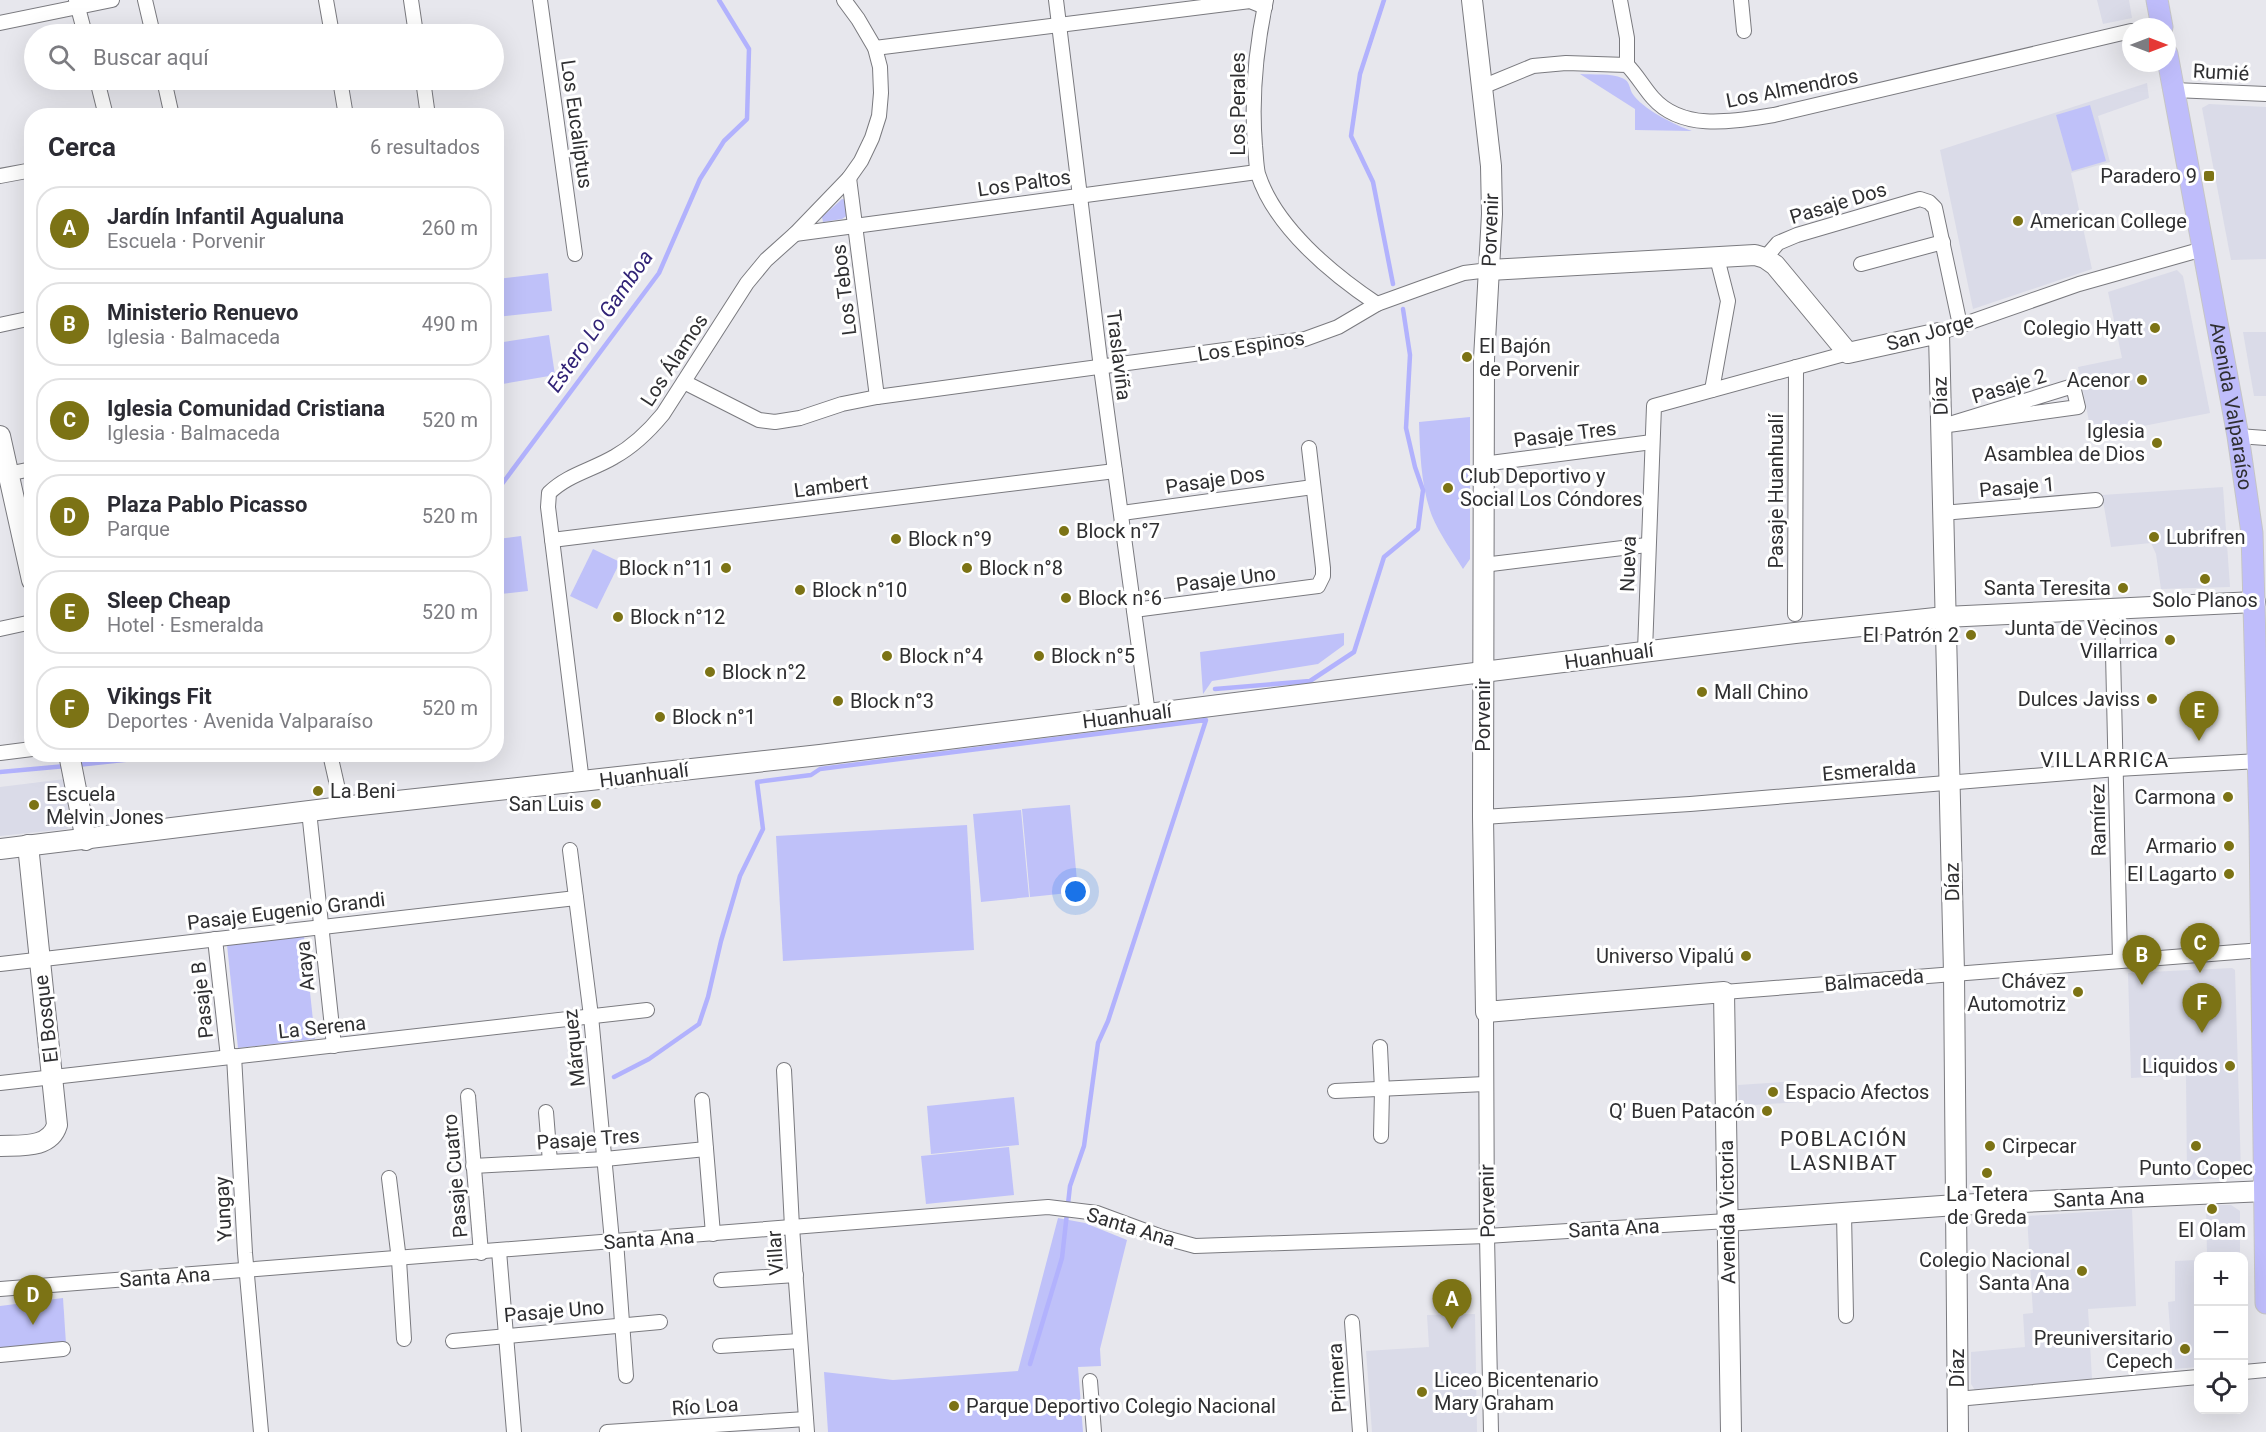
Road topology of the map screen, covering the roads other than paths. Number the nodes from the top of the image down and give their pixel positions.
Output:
1 (112, 0) edge
2 (145, 0) edge
3 (326, 0) edge
4 (411, 0) edge
5 (540, 0) edge
6 (844, 0) edge
7 (1056, 0) edge
8 (1472, 0) edge
9 (1620, 0) edge
10 (1741, 0) edge
11 (2157, 0) edge
12 (1250, 1) edge
13 (77, 3) edge
14 (1265, 4) edge
15 (2156, 18) edge
16 (0, 23) edge
17 (82, 24) edge
18 (151, 24) edge
19 (330, 24) edge
20 (415, 24) edge
21 (1059, 24) junction
22 (1744, 31) dead end
23 (2122, 33) edge
24 (875, 48) junction
25 (1628, 65) junction
26 (2170, 72) edge
27 (1482, 87) junction
28 (99, 90) edge
29 (166, 90) edge
30 (342, 90) edge
31 (424, 90) edge
32 (2174, 90) junction
33 (2266, 94) edge
34 (103, 108) edge
35 (170, 108) edge
36 (345, 108) edge
37 (427, 108) edge
38 (24, 172) edge
39 (1257, 172) junction
40 (0, 176) edge
41 (849, 178) junction
42 (1080, 195) junction
43 (855, 225) junction
44 (795, 234) junction
45 (1943, 242) junction
46 (2203, 249) junction
47 (575, 254) dead end
48 (1717, 258) junction
49 (1765, 258) junction
50 (1861, 264) dead end
51 (1489, 270) junction
52 (1377, 304) junction
53 (24, 320) edge
54 (0, 325) edge
55 (1960, 326) junction
56 (1939, 333) junction
57 (1848, 353) junction
58 (1796, 367) junction
59 (1101, 368) junction
60 (684, 382) junction
61 (1712, 390) junction
62 (876, 397) junction
63 (1654, 406) joint
64 (1947, 424) junction
65 (0, 436) edge
66 (2238, 436) junction
67 (2266, 438) edge
68 (1652, 442) junction
69 (1309, 448) dead end
70 (1483, 464) junction
71 (24, 470) edge
72 (1115, 471) junction
73 (4, 474) edge
74 (1313, 487) junction
75 (2096, 500) dead end
76 (1122, 513) junction
77 (1942, 513) junction
78 (24, 529) edge
79 (552, 540) junction
80 (1647, 545) junction
81 (1483, 565) junction
82 (2255, 602) junction
83 (2112, 609) junction
84 (1134, 610) junction
85 (1795, 614) dead end
86 (1945, 617) junction
87 (24, 624) edge
88 (0, 629) edge
89 (1645, 651) junction
90 (1483, 673) junction
91 (1148, 714) junction
92 (24, 750) edge
93 (0, 753) edge
94 (2259, 760) junction
95 (71, 762) edge
96 (332, 762) edge
97 (2117, 769) junction
98 (582, 782) junction
99 (1950, 783) junction
100 (342, 807) junction
101 (309, 811) junction
102 (1483, 817) junction
103 (86, 840) junction
104 (28, 845) junction
105 (0, 849) edge
106 (570, 850) dead end
107 (576, 898) junction
108 (321, 927) junction
109 (215, 939) junction
110 (2262, 950) junction
111 (39, 959) junction
112 (2120, 960) junction
113 (0, 963) edge
114 (1954, 973) junction
115 (2264, 977) edge
116 (1724, 992) junction
117 (647, 1010) dead end
118 (1486, 1012) junction
119 (591, 1016) junction
120 (334, 1046) junction
121 (1380, 1047) dead end
122 (231, 1056) junction
123 (784, 1070) dead end
124 (53, 1076) junction
125 (0, 1083) edge
126 (1485, 1084) junction
127 (1382, 1090) junction
128 (1335, 1091) dead end
129 (468, 1096) dead end
130 (702, 1100) dead end
131 (546, 1112) dead end
132 (1381, 1136) dead end
133 (0, 1146) edge
134 (706, 1149) junction
135 (604, 1159) junction
136 (550, 1162) junction
137 (473, 1166) junction
138 (389, 1178) dead end
139 (2265, 1191) edge
140 (1956, 1205) junction
141 (1844, 1213) junction
142 (1727, 1221) junction
143 (792, 1227) junction
144 (713, 1234) junction
145 (1487, 1236) junction
146 (614, 1241) junction
147 (499, 1251) junction
148 (481, 1253) junction
149 (399, 1260) junction
150 (247, 1271) junction
151 (796, 1275) junction
152 (721, 1280) dead end
153 (0, 1289) edge
154 (2266, 1303) edge
155 (1846, 1316) dead end
156 (660, 1322) dead end
157 (1352, 1322) dead end
158 (623, 1325) junction
159 (505, 1335) junction
160 (404, 1339) dead end
161 (453, 1341) dead end
162 (800, 1341) junction
163 (720, 1346) dead end
164 (63, 1349) dead end
165 (0, 1355) edge
166 (2266, 1370) edge
167 (2248, 1372) edge
168 (626, 1376) dead end
169 (2194, 1377) edge
170 (1090, 1381) dead end
171 (1957, 1399) junction
172 (806, 1426) edge
173 (261, 1432) edge
174 (514, 1432) edge
175 (607, 1432) edge
176 (1094, 1432) edge
177 (1360, 1432) edge
178 (1491, 1432) edge
179 (1731, 1432) edge
180 (1958, 1432) edge

1 - 13 street
2 - 18 street
3 - 19 street
4 - 20 street
5 - 47 street, Los Eucaliptus
6 - 24 street, Los Álamos
7 - 21 street, Traslaviña
8 - 27 street, Porvenir
9 - 25 street
10 - 22 street
11 - 15 main road
12 - 14 street
12 - 21 street
13 - 16 street
13 - 17 street
14 - 39 street, Los Perales
21 - 24 street
21 - 42 street, Traslaviña
23 - 25 street, Los Almendros
24 - 41 street, Los Álamos
25 - 27 street
26 - 32 main road, Avenida Valparaíso
27 - 51 street, Porvenir
28 - 34 street
29 - 35 street
30 - 36 street
31 - 37 street
32 - 33 street, Rumié
32 - 46 main road, Avenida Valparaíso
38 - 40 street
39 - 42 street, Los Paltos
39 - 52 street, Los Perales
41 - 43 street, Los Tebos
41 - 44 street, Los Álamos
42 - 43 street, Los Paltos
42 - 59 street, Traslaviña
43 - 44 street, Los Paltos
43 - 62 street, Los Tebos
44 - 60 street, Los Álamos
45 - 49 street, Pasaje Dos
45 - 50 street
45 - 55 street
46 - 55 street, San Jorge
46 - 66 main road, Avenida Valparaíso
48 - 49 street, Los Espinos
48 - 51 street, Los Espinos
48 - 61 street
49 - 57 street
51 - 52 street, Los Espinos
51 - 70 street, Porvenir
52 - 59 street, Los Espinos
53 - 54 street
55 - 56 street, San Jorge
56 - 57 street, San Jorge
56 - 64 street, Díaz
57 - 58 street, San Jorge
58 - 61 street, San Jorge
58 - 85 street, Pasaje Huanhualí
59 - 62 street, Los Espinos
59 - 72 street, Traslaviña
60 - 62 street, Los Espinos
60 - 79 street, Los Álamos
61 - 63 street, San Jorge
63 - 68 street, Nueva
64 - 64 street, Pasaje 2
64 - 77 street, Díaz
65 - 73 street
66 - 67 street
66 - 82 main road, Avenida Valparaíso
68 - 70 street, Pasaje Tres
68 - 80 street, Nueva
69 - 74 street
70 - 81 street, Porvenir
71 - 73 street
72 - 76 street, Traslaviña
72 - 79 street, Lambert
73 - 78 street
74 - 76 street, Pasaje Dos
74 - 84 street, Pasaje Uno
75 - 77 street, Pasaje 1
76 - 84 street, Traslaviña
77 - 86 street, Díaz
79 - 98 street, Los Álamos
80 - 81 street
80 - 89 street, Nueva
81 - 90 street, Porvenir
82 - 83 street, Huanhualí
82 - 94 main road, Avenida Valparaíso
83 - 86 street, Huanhualí
83 - 97 street, Ramírez
84 - 91 street, Traslaviña
86 - 89 street, Huanhualí
86 - 99 street, Díaz
87 - 88 street
89 - 90 street, Huanhualí
90 - 91 street, Huanhualí
90 - 102 street, Porvenir
91 - 98 street, Huanhualí
92 - 93 street
94 - 97 street, Esmeralda
94 - 110 main road, Avenida Valparaíso
95 - 103 street
96 - 100 street
97 - 99 street, Esmeralda
97 - 112 street, Ramírez
98 - 100 street, Huanhualí
99 - 102 street, Esmeralda
99 - 114 street, Díaz
100 - 101 street, Huanhualí
101 - 103 street, Huanhualí
101 - 108 street, Araya
102 - 118 street, Porvenir
103 - 104 street, Huanhualí
104 - 105 street, Huanhualí
104 - 111 street, El Bosque
106 - 107 street, Márquez
107 - 108 street, Pasaje Eugenio Grandi
107 - 119 street, Márquez
108 - 109 street, Pasaje Eugenio Grandi
108 - 120 street, Araya
109 - 111 street, Pasaje Eugenio Grandi
109 - 122 street, Pasaje B
110 - 112 street, Balmaceda
110 - 115 main road, Avenida Valparaíso
111 - 113 street, Pasaje Eugenio Grandi
111 - 124 street, El Bosque
112 - 114 street, Balmaceda
114 - 116 street, Balmaceda
114 - 140 street, Díaz
115 - 139 main road, Avenida Valparaíso
116 - 118 street, Balmaceda
116 - 142 street, Avenida Victoria
117 - 119 street, La Serena
118 - 126 street, Porvenir
119 - 120 street, La Serena
119 - 135 street, Márquez
120 - 122 street, La Serena
121 - 127 street
122 - 124 street, La Serena
122 - 150 street, Yungay
123 - 143 street, Villar
124 - 125 street, La Serena
124 - 133 street, El Bosque
126 - 127 street
126 - 145 street, Porvenir
127 - 128 street
127 - 132 street
129 - 137 street, Pasaje Cuatro
130 - 134 street
131 - 136 street
134 - 135 street, Pasaje Tres
134 - 144 street
135 - 136 street, Pasaje Tres
135 - 146 street, Márquez
136 - 137 street, Pasaje Tres
137 - 148 street, Pasaje Cuatro
138 - 149 street
139 - 140 street, Santa Ana
139 - 154 main road, Avenida Valparaíso
140 - 141 street, Santa Ana
140 - 171 street, Díaz
141 - 142 street, Santa Ana
141 - 155 street
142 - 145 street, Santa Ana
142 - 179 street, Avenida Victoria
143 - 144 street, Santa Ana
143 - 145 street, Santa Ana
143 - 151 street, Villar
144 - 146 street, Santa Ana
145 - 178 street, Porvenir
146 - 147 street, Santa Ana
146 - 158 street
147 - 148 street, Santa Ana
147 - 159 street
148 - 149 street, Santa Ana
149 - 150 street, Santa Ana
149 - 160 street
150 - 153 street, Santa Ana
150 - 173 street, Yungay
151 - 152 street
151 - 162 street, Villar
156 - 158 street, Pasaje Uno
157 - 177 street, Primera
158 - 159 street, Pasaje Uno
158 - 168 street
159 - 161 street, Pasaje Uno
159 - 174 street
162 - 163 street
162 - 172 street, Villar
164 - 165 street
166 - 167 street
169 - 171 street
170 - 176 street
171 - 180 street, Díaz
172 - 175 street, Río Loa

